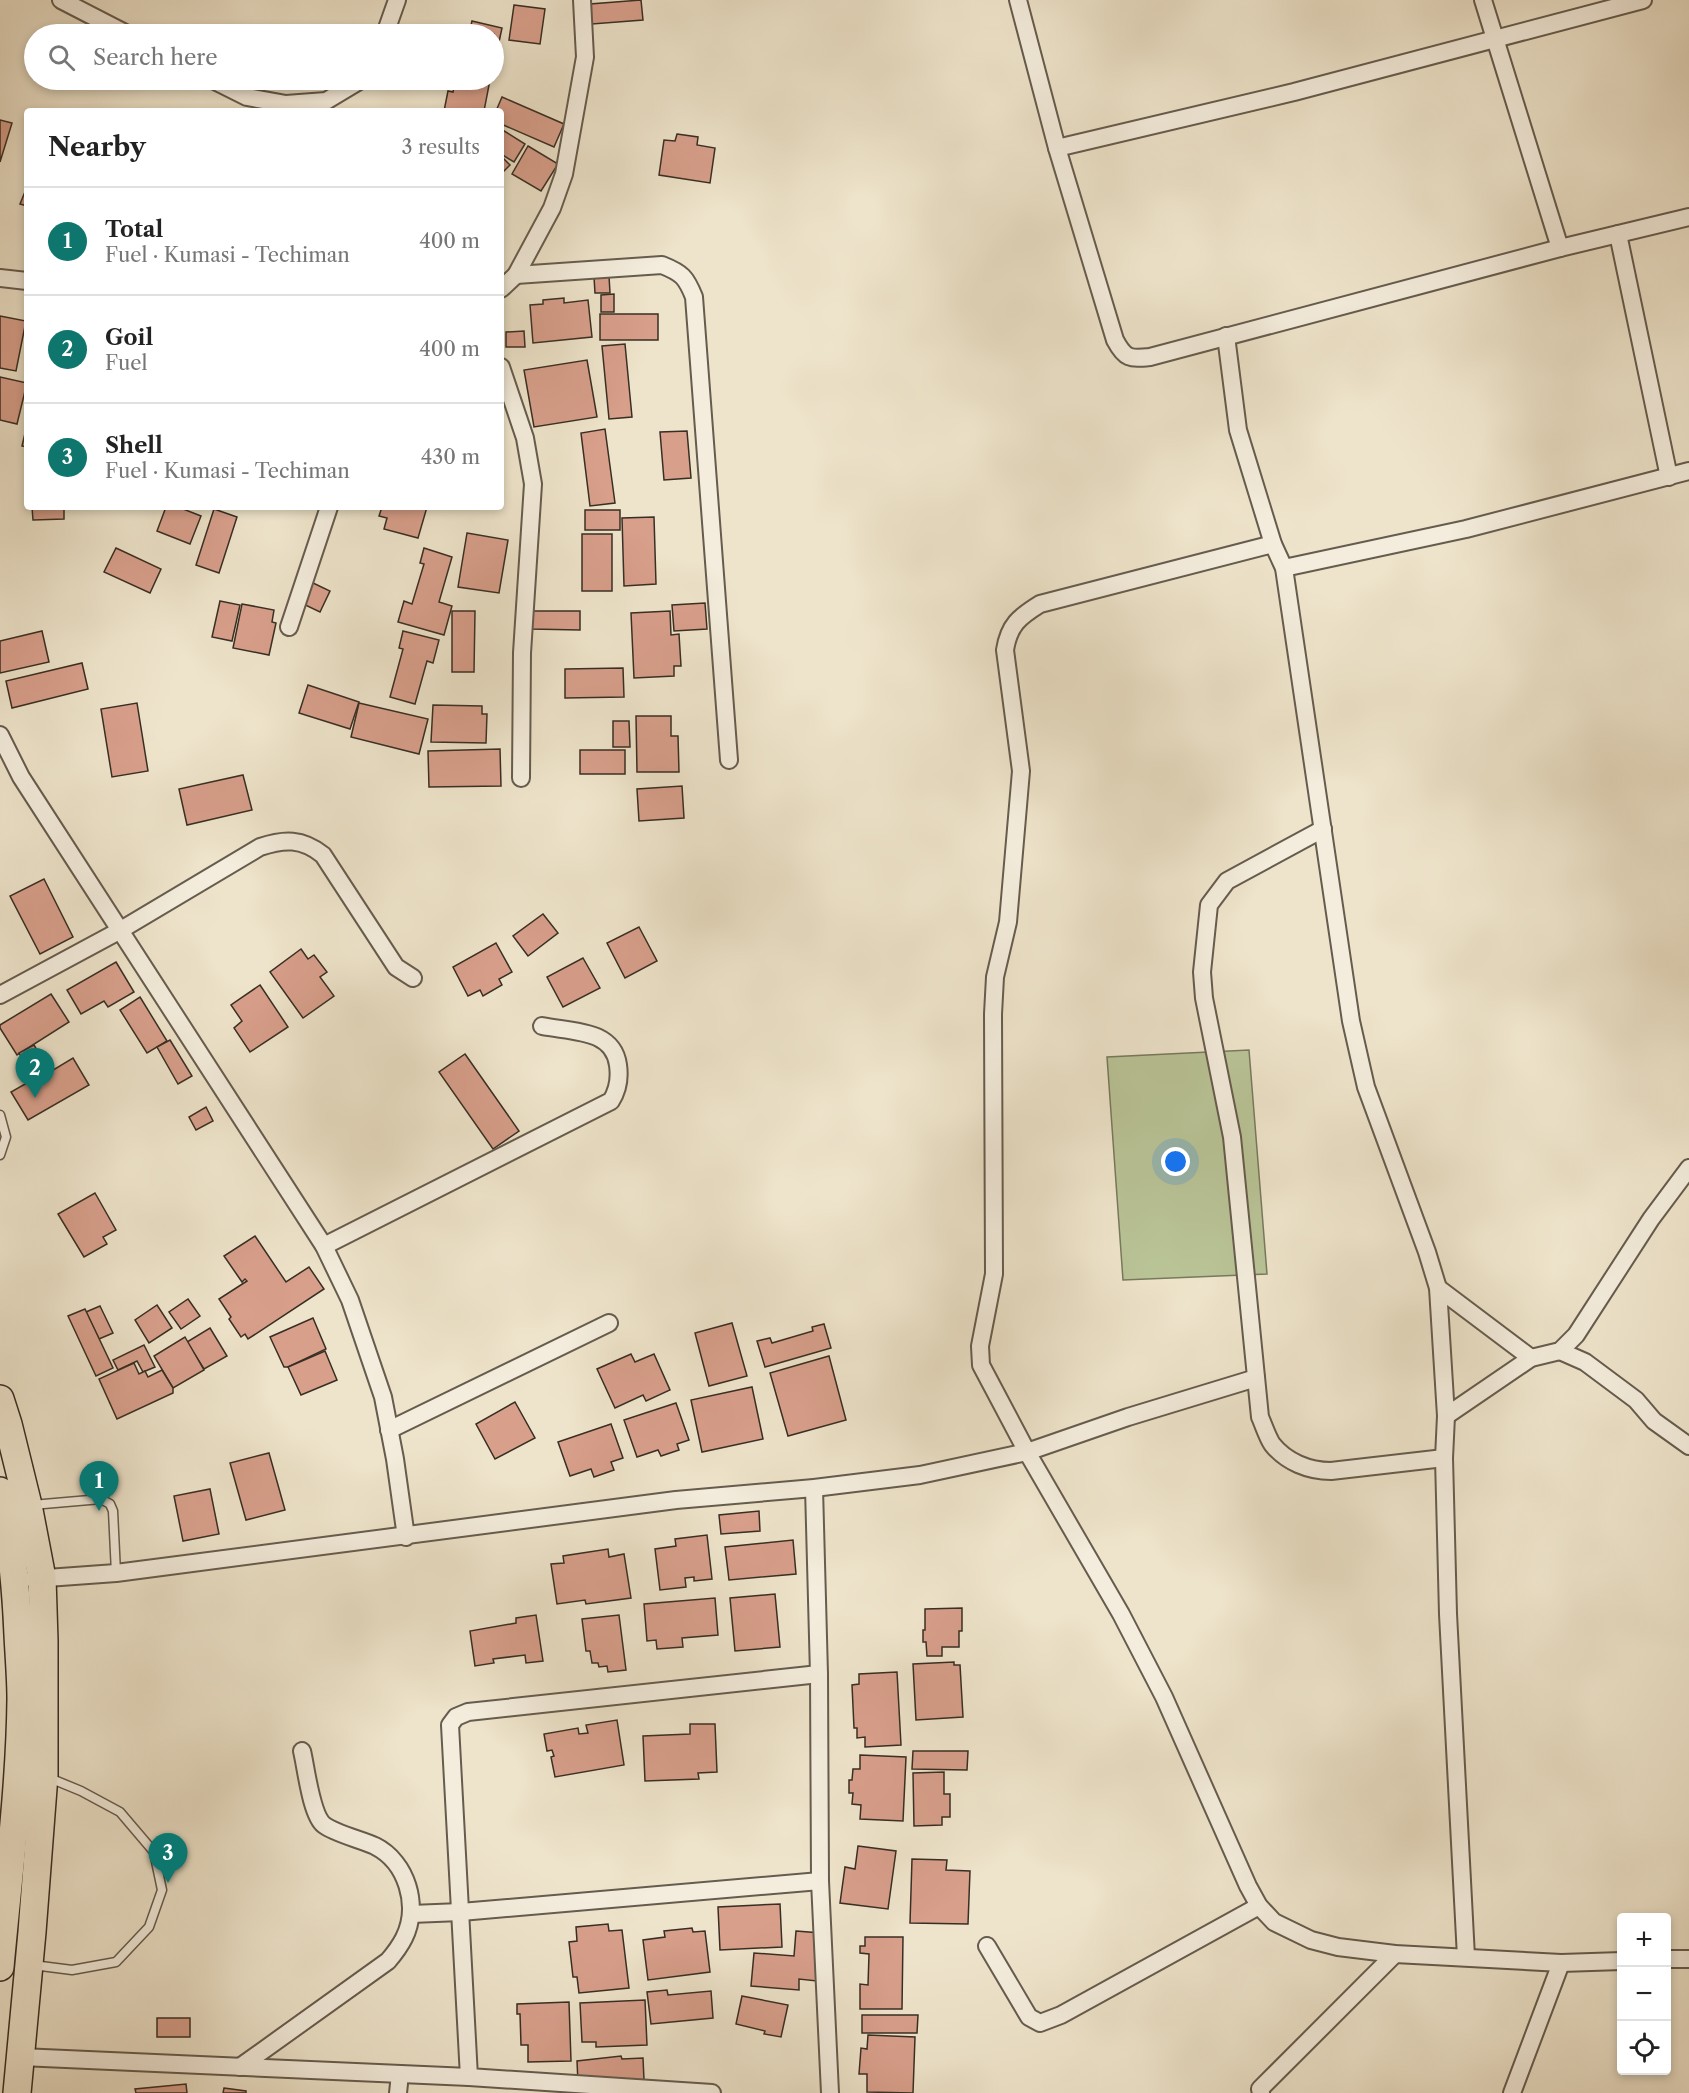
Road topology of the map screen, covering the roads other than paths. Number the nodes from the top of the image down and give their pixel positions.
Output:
1 (61, 0) edge
2 (397, 0) edge
3 (582, 0) edge
4 (1018, 0) edge
5 (1483, 0) edge
6 (1643, 0) edge
7 (108, 24) edge
8 (389, 24) edge
9 (1497, 40) junction
10 (233, 90) edge
11 (344, 90) edge
12 (1057, 148) junction
13 (1689, 217) edge
14 (1618, 234) junction
15 (1560, 248) junction
16 (516, 275) junction
17 (0, 278) edge
18 (24, 281) edge
19 (504, 286) edge
20 (1226, 336) junction
21 (504, 376) edge
22 (1689, 471) edge
23 (1669, 477) junction
24 (328, 510) edge
25 (1273, 544) junction
26 (1284, 568) junction
27 (289, 627) dead end
28 (0, 735) edge
29 (729, 760) dead end
30 (521, 778) dead end
31 (1323, 829) junction
32 (119, 931) junction
33 (413, 978) dead end
34 (0, 995) edge
35 (542, 1026) dead end
36 (0, 1115) edge
37 (0, 1155) edge
38 (1689, 1168) edge
39 (324, 1246) junction
40 (1438, 1288) junction
41 (609, 1323) dead end
42 (1560, 1350) junction
43 (1531, 1358) junction
44 (1256, 1378) junction
45 (0, 1399) edge
46 (1446, 1416) junction
47 (389, 1430) junction
48 (1689, 1446) edge
49 (1027, 1452) junction
50 (1444, 1458) junction
51 (814, 1488) junction
52 (0, 1491) edge
53 (28, 1505) junction
54 (406, 1537) junction
55 (116, 1573) junction
56 (42, 1578) junction
57 (14, 1580) junction
58 (819, 1674) junction
59 (302, 1751) dead end
60 (44, 1776) junction
61 (820, 1881) junction
62 (1259, 1906) junction
63 (461, 1912) junction
64 (411, 1914) junction
65 (987, 1946) dead end
66 (1395, 1954) junction
67 (1466, 1957) junction
68 (1671, 1959) edge
69 (1689, 1959) edge
70 (1617, 1961) edge
71 (1561, 1963) junction
72 (30, 1965) junction
73 (0, 1967) edge
74 (21, 2057) junction
75 (240, 2067) junction
76 (400, 2073) junction
77 (470, 2077) junction
78 (1259, 2092) edge
79 (17, 2093) edge
80 (398, 2093) edge
81 (712, 2093) edge
82 (830, 2093) edge
83 (1512, 2093) edge

1 - 7 street
2 - 8 street
3 - 16 street
4 - 12 street
5 - 9 street
6 - 9 street
9 - 12 street
9 - 15 street
10 - 11 street
12 - 20 street
13 - 14 street
14 - 15 street
14 - 23 street
15 - 20 street
16 - 19 street
16 - 29 street
17 - 18 street
20 - 25 street
21 - 30 street
22 - 23 street
23 - 26 street
24 - 27 street
25 - 26 street
25 - 49 street
26 - 31 street
28 - 32 street
31 - 40 street
31 - 44 street
32 - 33 street
32 - 34 street
32 - 39 street
35 - 39 street
36 - 37 lane
38 - 42 street
39 - 47 street
40 - 43 street
40 - 46 street
41 - 47 street
42 - 43 street
42 - 48 street
43 - 46 street
44 - 49 street
44 - 50 street
45 - 53 highway
46 - 50 street
47 - 54 street
49 - 51 street
49 - 62 street
50 - 67 street
51 - 54 street
51 - 58 street
52 - 57 highway
53 - 55 lane
53 - 56 highway
54 - 55 street
55 - 56 street
56 - 57 street
56 - 60 highway
57 - 73 highway
58 - 61 street
58 - 63 street
59 - 64 street
60 - 72 highway
60 - 72 lane
61 - 63 street
61 - 82 street
62 - 65 street
62 - 66 street
63 - 64 street
63 - 77 street
64 - 75 street
66 - 67 street
66 - 78 street
67 - 71 street
68 - 69 street
70 - 71 street
71 - 83 street
72 - 74 highway
74 - 75 street
74 - 79 highway
75 - 76 street
76 - 77 street
76 - 80 street
77 - 81 street

